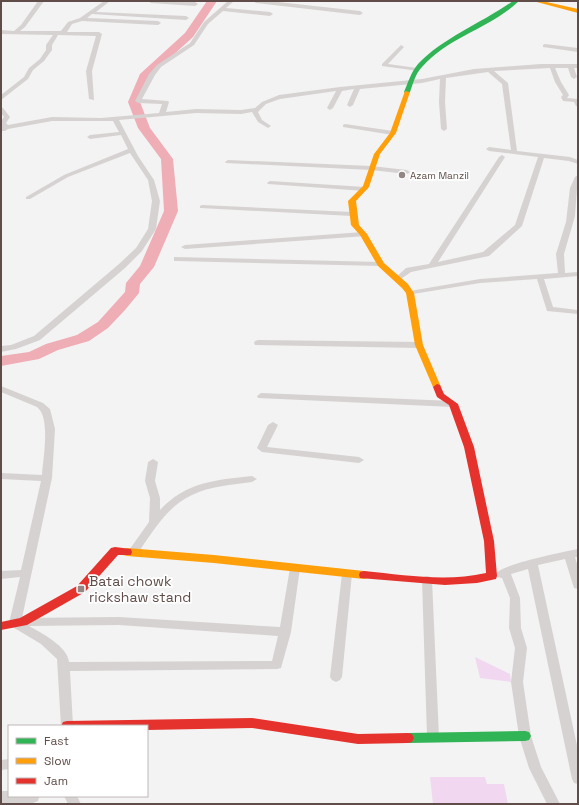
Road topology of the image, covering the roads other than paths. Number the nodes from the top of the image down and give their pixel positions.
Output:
1 (41, 1) edge
2 (107, 1) edge
3 (151, 1) edge
4 (231, 1) edge
5 (256, 1) edge
6 (516, 1) edge
7 (536, 1) edge
8 (195, 4) dead end
9 (223, 9) junction
10 (578, 11) edge
11 (92, 13) junction
12 (360, 13) dead end
13 (270, 14) dead end
14 (186, 18) dead end
15 (82, 19) junction
16 (158, 23) dead end
17 (16, 31) junction
18 (1, 32) edge
19 (63, 33) junction
20 (545, 46) dead end
21 (401, 47) dead end
22 (578, 50) edge
23 (552, 66) junction
24 (578, 66) edge
25 (571, 67) junction
26 (489, 70) junction
27 (414, 76) junction
28 (443, 77) junction
29 (574, 77) dead end
30 (358, 87) junction
31 (340, 89) junction
32 (1, 98) edge
33 (92, 99) dead end
34 (350, 105) dead end
35 (578, 105) edge
36 (330, 108) dead end
37 (1, 109) edge
38 (254, 110) junction
39 (162, 114) junction
40 (118, 119) junction
41 (268, 126) dead end
42 (345, 126) dead end
43 (4, 127) edge
44 (444, 129) dead end
45 (1, 133) edge
46 (123, 133) junction
47 (393, 133) junction
48 (90, 137) dead end
49 (489, 149) dead end
50 (132, 150) junction
51 (514, 151) junction
52 (542, 155) junction
53 (502, 157) dead end
54 (228, 162) dead end
55 (578, 162) edge
56 (372, 168) junction
57 (407, 172) dead end
58 (578, 177) edge
59 (270, 183) dead end
60 (365, 190) junction
61 (28, 198) dead end
62 (202, 207) dead end
63 (352, 214) junction
64 (363, 234) junction
65 (185, 247) dead end
66 (177, 259) dead end
67 (381, 264) junction
68 (433, 264) junction
69 (578, 274) edge
70 (562, 276) junction
71 (540, 278) junction
72 (398, 279) junction
73 (410, 293) junction
74 (578, 312) edge
75 (258, 343) dead end
76 (419, 344) junction
77 (1, 348) edge
78 (1, 390) edge
79 (261, 396) dead end
80 (453, 404) junction
81 (273, 425) dead end
82 (359, 460) dead end
83 (152, 462) dead end
84 (1, 476) edge
85 (47, 478) junction
86 (252, 479) dead end
87 (154, 521) junction
88 (132, 553) junction
89 (574, 554) edge
90 (532, 563) junction
91 (295, 568) junction
92 (26, 572) junction
93 (505, 572) junction
94 (348, 574) junction
95 (1, 575) edge
96 (492, 576) junction
97 (427, 580) junction
98 (578, 586) edge
99 (19, 623) junction
100 (1, 626) edge
101 (285, 632) junction
102 (64, 667) junction
103 (336, 677) dead end
104 (67, 725) edge
105 (129, 725) edge
106 (525, 736) junction
107 (433, 737) junction
108 (578, 779) edge
109 (1, 797) edge
110 (33, 797) dead end
111 (554, 804) edge

1 - 17 street
2 - 11 street
3 - 8 street
4 - 9 street
5 - 12 street
6 - 27 main road
7 - 10 main road
9 - 13 street
9 - 39 street
11 - 14 street
11 - 15 street
15 - 16 street
15 - 19 street
17 - 18 street
17 - 19 street
19 - 32 street
19 - 33 street
20 - 22 street
21 - 27 street
23 - 25 street
23 - 26 street
23 - 35 street
24 - 25 street
25 - 29 street
26 - 28 street
26 - 51 street
27 - 28 street
27 - 30 street
27 - 47 main road
28 - 44 street
30 - 31 street
30 - 34 street
31 - 36 street
31 - 38 street
37 - 43 street
38 - 39 street
38 - 41 street
39 - 40 street
40 - 43 street
40 - 46 street
42 - 47 street
43 - 45 street
46 - 48 street
46 - 50 street
47 - 56 main road
49 - 51 street
50 - 61 street
50 - 77 street
51 - 52 street
52 - 55 street
52 - 68 street
53 - 68 street
54 - 56 street
56 - 57 street
56 - 60 main road
58 - 70 street
59 - 60 street
60 - 63 main road
62 - 63 street
63 - 64 main road
64 - 65 street
64 - 67 main road
66 - 67 street
67 - 72 main road
68 - 72 street
69 - 70 street
70 - 71 street
71 - 73 street
71 - 74 street
72 - 73 main road
73 - 76 main road
75 - 76 street
76 - 80 main road
78 - 85 street
79 - 80 street
80 - 96 main road
81 - 82 street
83 - 87 street
84 - 85 street
85 - 92 street
86 - 87 street
87 - 88 street
88 - 91 main road
88 - 99 main road
89 - 90 street
89 - 98 street
90 - 93 street
90 - 108 street
91 - 94 main road
91 - 101 street
92 - 95 street
92 - 99 street
93 - 96 street
93 - 106 street
94 - 97 main road
94 - 103 street
96 - 97 main road
97 - 107 street
99 - 100 main road
99 - 101 street
99 - 102 street
101 - 102 street
102 - 104 street
105 - 107 main road
106 - 107 main road
106 - 111 street
109 - 110 street

